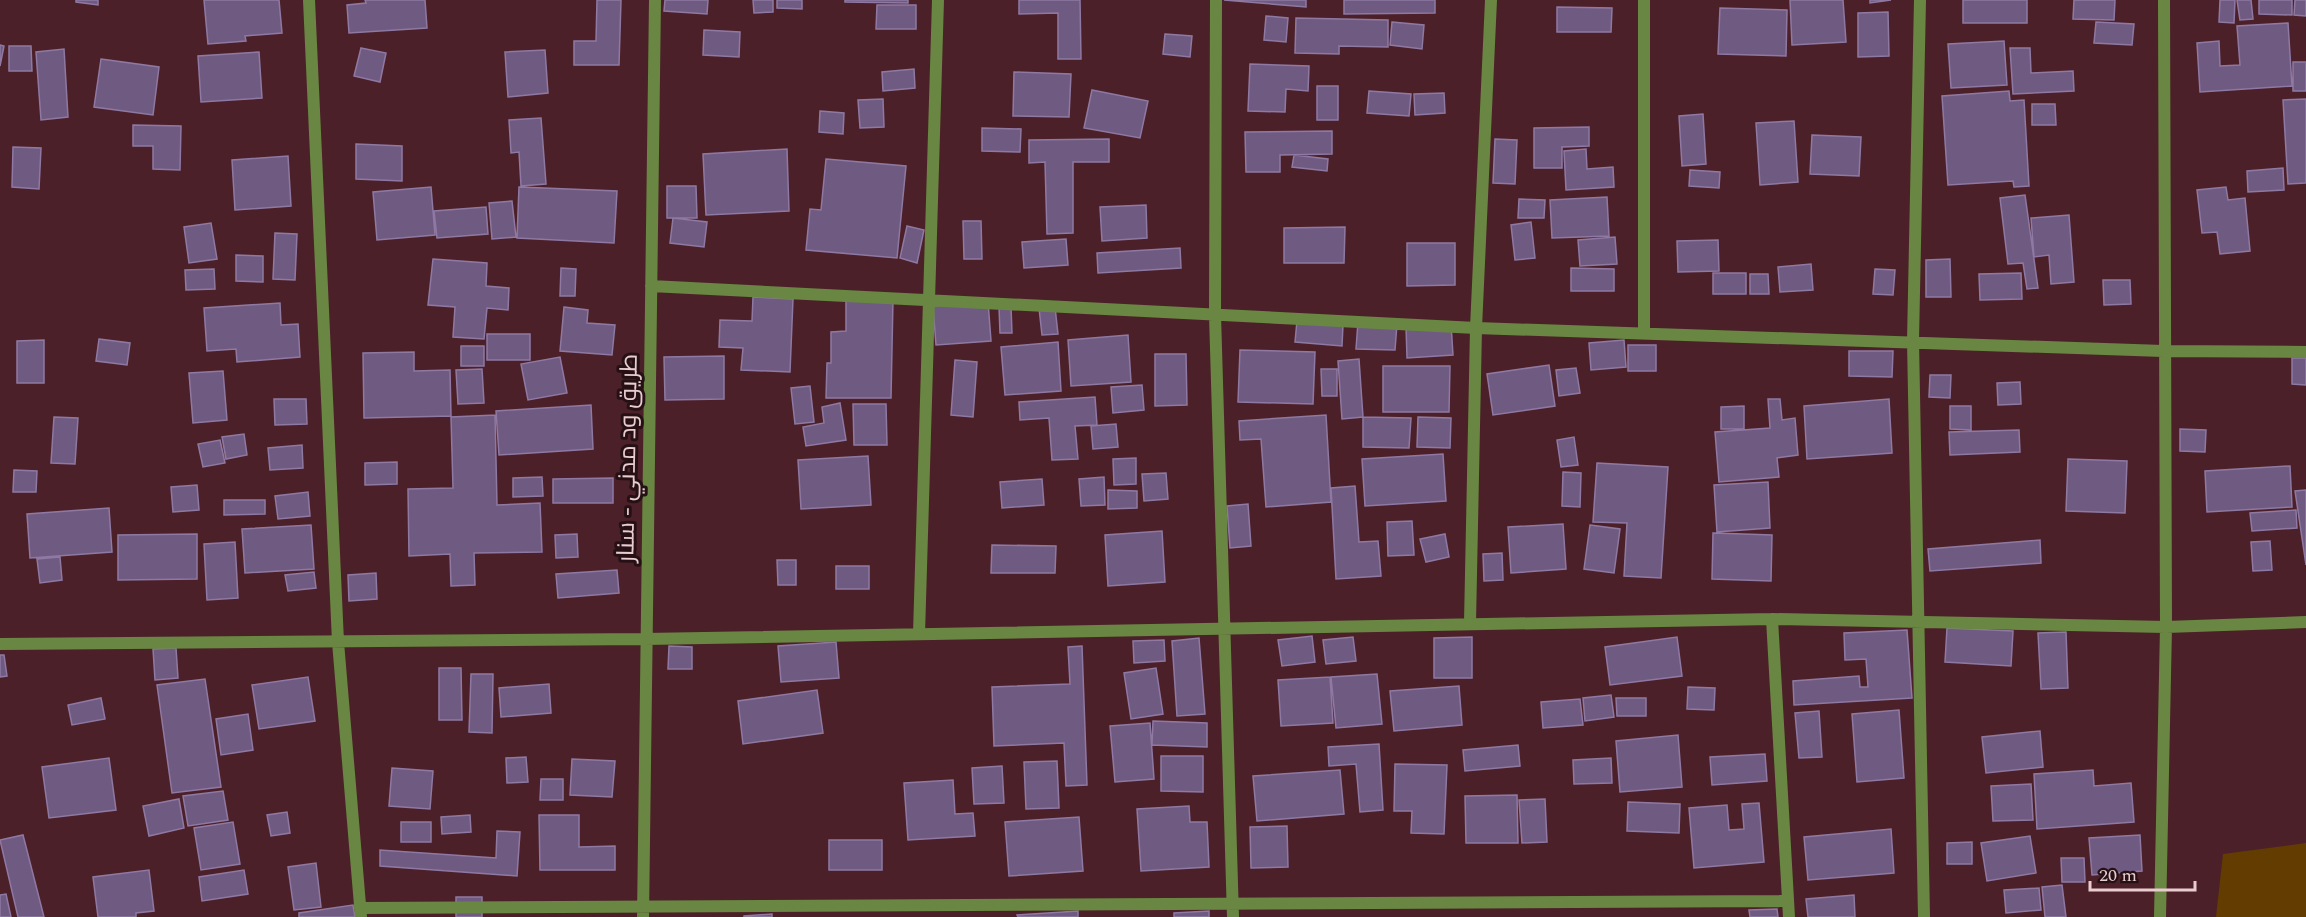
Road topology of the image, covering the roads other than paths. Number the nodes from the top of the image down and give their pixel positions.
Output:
1 (309, 0) edge
2 (655, 0) edge
3 (938, 0) edge
4 (1216, 0) edge
5 (1491, 0) edge
6 (1644, 0) edge
7 (1920, 0) edge
8 (2164, 0) edge
9 (651, 286) junction
10 (931, 300) junction
11 (1215, 315) junction
12 (1476, 328) junction
13 (1644, 332) junction
14 (1913, 341) junction
15 (2163, 351) junction
16 (2306, 352) edge
17 (1772, 619) junction
18 (1918, 620) junction
19 (2306, 622) edge
20 (1470, 623) junction
21 (1222, 627) junction
22 (2166, 627) junction
23 (919, 634) junction
24 (645, 639) junction
25 (338, 642) junction
26 (0, 644) edge
27 (1788, 900) junction
28 (1232, 902) junction
29 (360, 912) edge
30 (643, 913) edge
31 (1233, 917) edge
32 (1789, 917) edge
33 (1924, 917) edge
34 (2160, 917) edge

1 - 25 street
2 - 9 street, طريق ود مدني - سنار
3 - 10 street
4 - 11 street
5 - 12 street
6 - 13 street
7 - 14 street
8 - 15 street
9 - 10 street
9 - 24 street, طريق ود مدني - سنار
10 - 11 street
10 - 23 street
11 - 12 street
11 - 21 street
12 - 13 street
12 - 20 street
13 - 14 street
14 - 15 street
14 - 18 street
15 - 16 street
15 - 22 street
17 - 18 street
17 - 20 street
17 - 27 street
18 - 22 street
18 - 33 street
19 - 22 street
20 - 21 street
21 - 23 street
21 - 28 street
22 - 34 street
23 - 24 street
24 - 25 street
24 - 30 street, طريق ود مدني - سنار
25 - 26 street
25 - 29 street
27 - 28 street
27 - 32 street
28 - 30 street
28 - 31 street
29 - 30 street

